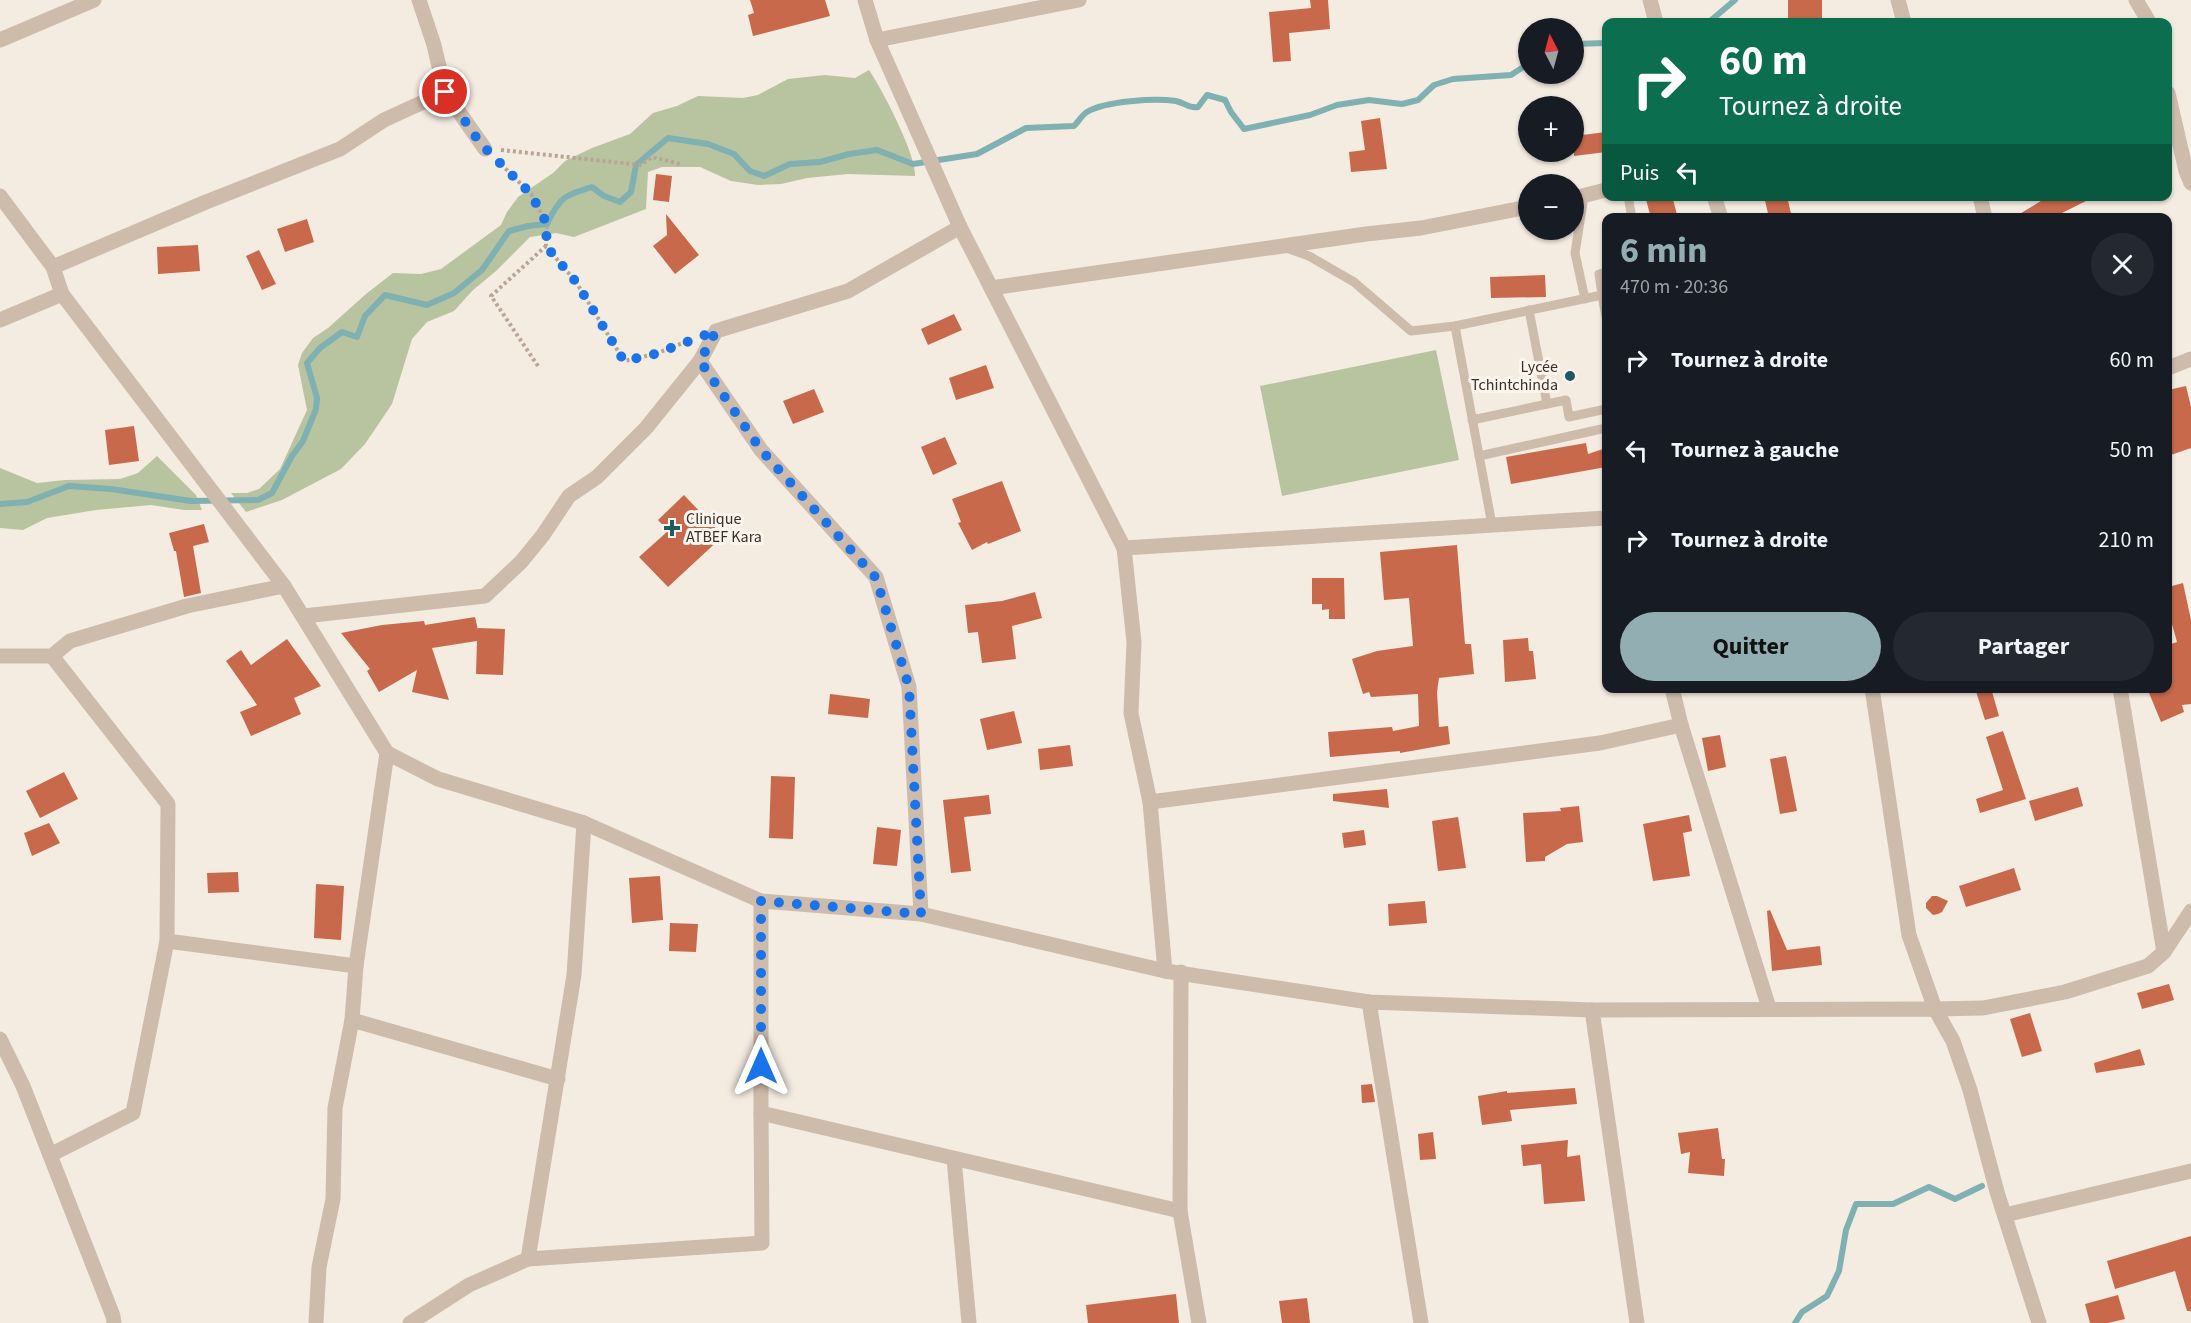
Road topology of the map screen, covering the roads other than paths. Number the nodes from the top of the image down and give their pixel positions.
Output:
1 (94, 0) edge
2 (419, 0) edge
3 (866, 0) edge
4 (1079, 0) edge
5 (1650, 0) edge
6 (1898, 0) edge
7 (2136, 0) edge
8 (1053, 2) edge
9 (1655, 18) edge
10 (1903, 18) edge
11 (2147, 18) edge
12 (0, 40) edge
13 (877, 40) junction
14 (445, 92) junction
15 (2172, 110) edge
16 (485, 149) road end
17 (2191, 183) edge
18 (1602, 191) edge
19 (0, 196) edge
20 (1584, 196) edge
21 (1518, 209) edge
22 (960, 227) junction
23 (1576, 240) edge
24 (1281, 246) junction
25 (53, 267) junction
26 (1602, 273) edge
27 (991, 288) junction
28 (62, 294) junction
29 (1602, 295) joint
30 (1585, 299) junction
31 (1529, 310) junction
32 (0, 320) edge
33 (1455, 326) junction
34 (2191, 359) edge
35 (700, 361) junction
36 (2172, 366) edge
37 (1548, 404) junction
38 (1602, 410) edge
39 (1569, 417) junction
40 (1473, 420) junction
41 (1602, 429) edge
42 (1574, 435) junction
43 (1479, 456) junction
44 (1602, 518) edge
45 (1492, 525) junction
46 (1124, 548) junction
47 (284, 586) junction
48 (304, 616) junction
49 (0, 656) edge
50 (52, 656) junction
51 (1673, 693) edge
52 (1873, 693) edge
53 (2121, 693) edge
54 (1681, 725) junction
55 (387, 753) junction
56 (1150, 802) junction
57 (584, 823) junction
58 (761, 901) junction
59 (2191, 911) edge
60 (921, 914) junction
61 (167, 941) junction
62 (2164, 952) junction
63 (356, 966) junction
64 (1166, 971) junction
65 (1181, 972) junction
66 (1369, 1002) junction
67 (1769, 1008) junction
68 (1935, 1009) junction
69 (1592, 1010) junction
70 (352, 1020) junction
71 (0, 1039) edge
72 (558, 1079) junction
73 (761, 1113) junction
74 (50, 1155) junction
75 (954, 1159) junction
76 (2191, 1171) edge
77 (1180, 1211) junction
78 (2005, 1215) junction
79 (528, 1259) junction
80 (114, 1323) edge
81 (316, 1323) edge
82 (410, 1323) edge
83 (969, 1323) edge
84 (1198, 1323) edge
85 (1421, 1323) edge
86 (1637, 1323) edge
87 (2039, 1323) edge

1 - 12 street
2 - 14 street
3 - 13 street
4 - 8 street
5 - 9 street
6 - 10 street
7 - 11 street
8 - 13 street
13 - 22 street
14 - 16 street
14 - 25 street
15 - 17 street
18 - 20 street
19 - 25 street
21 - 24 street
22 - 27 street
22 - 35 street
23 - 30 lane
24 - 27 street
24 - 33 lane
25 - 28 street
26 - 29 lane
27 - 46 street
28 - 32 street
28 - 47 street
29 - 30 lane
30 - 31 lane
31 - 33 lane
31 - 37 lane
33 - 40 lane
34 - 36 street
35 - 48 street
35 - 60 street
37 - 39 lane
37 - 40 lane
38 - 39 lane
39 - 42 lane
40 - 43 lane
41 - 42 lane
42 - 43 lane
43 - 45 lane
44 - 45 street
45 - 46 street
46 - 56 street
47 - 48 street
47 - 50 street
48 - 55 street
49 - 50 street
50 - 61 street
51 - 54 street
52 - 68 street
53 - 62 street
54 - 56 street
54 - 67 street
55 - 57 street
55 - 63 street
56 - 64 street
57 - 58 street
57 - 72 street
58 - 60 street
58 - 73 street
59 - 62 street
60 - 64 street
61 - 63 street
61 - 74 street
62 - 68 street
63 - 70 street
64 - 65 street
65 - 66 street
65 - 77 street
66 - 69 street
66 - 85 street
67 - 68 street
67 - 69 street
68 - 78 street
69 - 86 street
70 - 72 street
70 - 81 street
71 - 74 street
72 - 79 street
73 - 75 street
73 - 79 street
74 - 80 street
75 - 77 street
75 - 83 street
76 - 78 street
77 - 84 street
78 - 87 street
79 - 82 street

